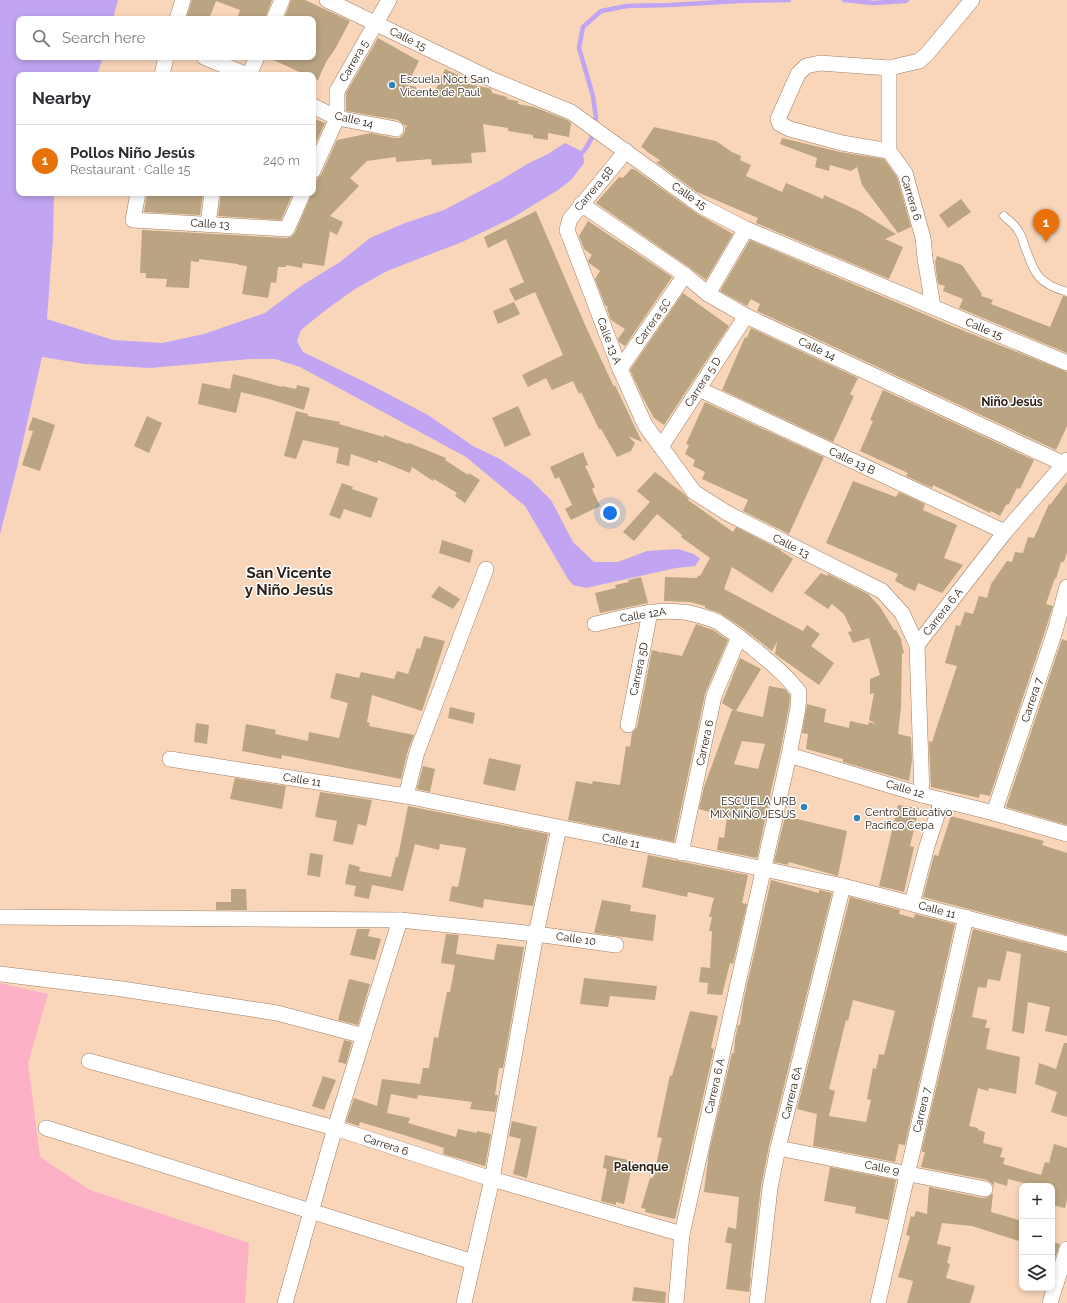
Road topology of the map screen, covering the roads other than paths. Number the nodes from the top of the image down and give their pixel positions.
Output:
1 (183, 0) edge
2 (282, 0) edge
3 (328, 0) edge
4 (389, 0) edge
5 (972, 0) edge
6 (178, 16) edge
7 (275, 16) edge
8 (375, 24) junction
9 (165, 60) edge
10 (211, 60) edge
11 (256, 60) edge
12 (889, 68) junction
13 (163, 72) edge
14 (241, 72) edge
15 (250, 72) edge
16 (316, 108) edge
17 (337, 118) junction
18 (396, 129) dead end
19 (626, 151) junction
20 (889, 151) junction
21 (316, 164) edge
22 (137, 196) edge
23 (212, 196) edge
24 (302, 196) edge
25 (581, 204) junction
26 (1004, 216) dead end
27 (208, 224) junction
28 (746, 229) junction
29 (567, 230) joint
30 (686, 275) junction
31 (1067, 292) edge
32 (708, 294) junction
33 (933, 307) junction
34 (746, 316) junction
35 (1067, 363) edge
36 (620, 369) junction
37 (699, 389) junction
38 (661, 447) junction
39 (1066, 463) edge
40 (1005, 532) junction
41 (486, 569) dead end
42 (1067, 587) edge
43 (650, 612) junction
44 (595, 624) dead end
45 (1061, 633) edge
46 (739, 637) junction
47 (917, 645) junction
48 (628, 725) dead end
49 (789, 755) junction
50 (170, 760) dead end
51 (922, 795) junction
52 (406, 796) junction
53 (942, 800) junction
54 (994, 813) junction
55 (559, 828) junction
56 (1067, 834) edge
57 (681, 853) junction
58 (764, 870) junction
59 (843, 886) junction
60 (912, 903) junction
61 (0, 917) edge
62 (966, 917) junction
63 (400, 920) junction
64 (536, 934) junction
65 (1067, 944) edge
66 (616, 945) dead end
67 (0, 974) edge
68 (364, 1036) junction
69 (89, 1061) dead end
70 (46, 1128) dead end
71 (335, 1128) junction
72 (778, 1148) junction
73 (907, 1174) junction
74 (492, 1179) junction
75 (985, 1190) dead end
76 (311, 1211) junction
77 (682, 1234) junction
78 (1067, 1249) edge
79 (473, 1262) junction
80 (285, 1303) edge
81 (464, 1303) edge
82 (676, 1303) edge
83 (757, 1303) edge
84 (878, 1303) edge
85 (1050, 1303) edge

1 - 6 street
2 - 7 street
3 - 8 street, Calle 15
4 - 8 street, Carrera 5
5 - 12 street
8 - 17 street, Carrera 5
8 - 19 street, Calle 15
9 - 13 street
10 - 14 street
11 - 15 street
12 - 20 street
12 - 20 street
16 - 17 street, Calle 14
17 - 18 street, Calle 14
17 - 21 street, Carrera 5
19 - 25 street, Carrera 5B
19 - 28 street, Calle 15
20 - 33 street, Carrera 6
22 - 27 street, Calle 13
23 - 27 street
24 - 27 street, Calle 13
25 - 29 street, Carrera 5B
25 - 30 street, Calle 14
26 - 31 lane
28 - 32 street
28 - 33 street, Calle 15
29 - 36 street, Calle 13 A
30 - 32 street, Calle 14
30 - 36 street, Carrera 5C
32 - 34 street, Calle 14
33 - 35 street, Calle 15
34 - 37 street, Carrera 5 D
34 - 39 street, Calle 14
36 - 38 street, Calle 13 A
37 - 38 street, Carrera 5 D
37 - 40 street, Calle 13 B
38 - 47 street, Calle 13
39 - 40 street, Carrera 6 A
40 - 47 street, Carrera 6 A
41 - 52 street
42 - 45 street, Carrera 7
43 - 44 street, Calle 12A
43 - 46 street, Calle 12A
43 - 48 street, Carrera 5D
45 - 54 street, Carrera 7
46 - 49 street
46 - 57 street, Carrera 6
47 - 51 street, Carrera 6 A
49 - 51 street, Calle 12
49 - 58 street
50 - 52 street, Calle 11
51 - 53 street, Calle 12
52 - 55 street, Calle 11
53 - 54 street, Calle 12
53 - 60 street
54 - 56 street, Calle 12
55 - 57 street, Calle 11
55 - 64 street
57 - 58 street, Calle 11
58 - 59 street, Calle 11
58 - 77 street, Carrera 6 A
59 - 60 street, Calle 11
59 - 72 street, Carrera 6A
60 - 62 street, Calle 11
61 - 63 street, Calle 10
62 - 65 street, Calle 11
62 - 73 street, Carrera 7
63 - 64 street, Calle 10
63 - 68 street
64 - 66 street, Calle 10
64 - 74 street
67 - 68 street
68 - 71 street
69 - 71 street, Carrera 6
70 - 76 street
71 - 74 street, Carrera 6
71 - 76 street
72 - 73 street, Calle 9
72 - 83 street, Carrera 6A
73 - 75 street, Calle 9
73 - 84 street, Carrera 7
74 - 77 street, Carrera 6
74 - 79 street
76 - 79 street
76 - 80 street
77 - 82 street, Carrera 6 A
78 - 85 street
79 - 81 street

